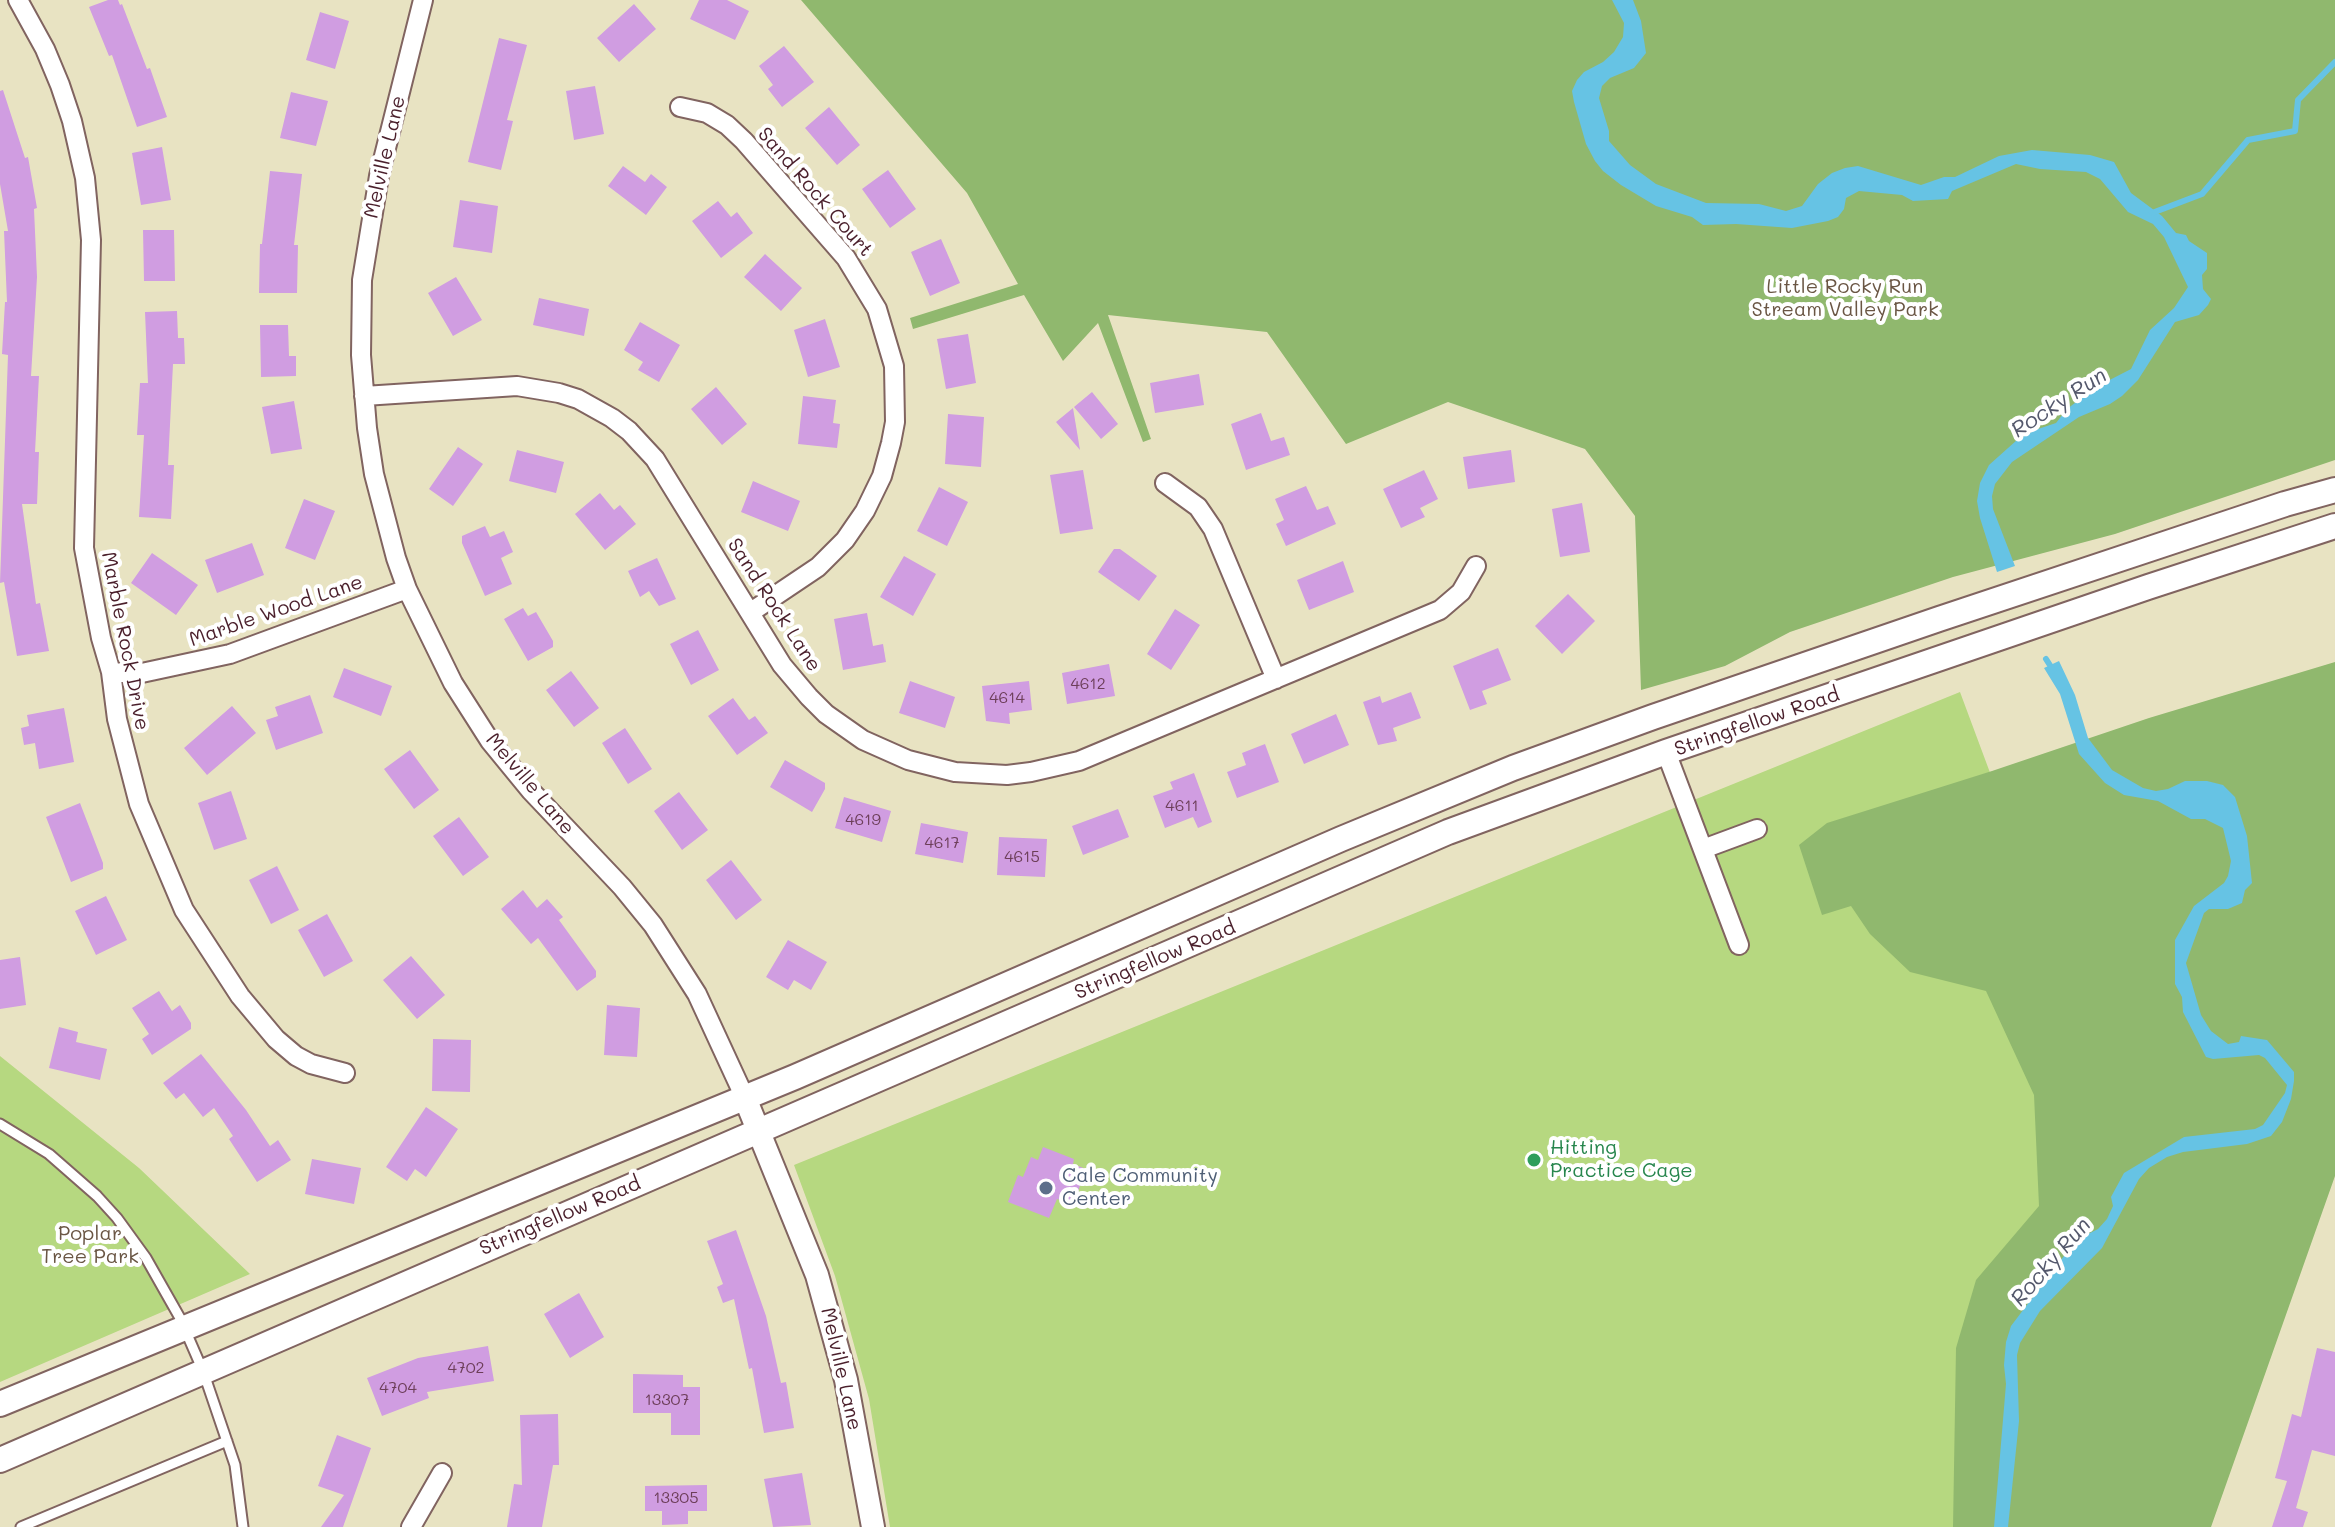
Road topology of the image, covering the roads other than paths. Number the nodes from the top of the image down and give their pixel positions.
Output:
1 (18, 0) edge
2 (423, 0) edge
3 (680, 107) dead end
4 (364, 396) junction
5 (1165, 483) dead end
6 (2335, 490) edge
7 (2335, 526) edge
8 (1476, 566) dead end
9 (407, 589) junction
10 (751, 612) junction
11 (111, 672) junction
12 (1276, 679) junction
13 (1666, 752) junction
14 (1757, 829) dead end
15 (1703, 849) junction
16 (1739, 945) dead end
17 (345, 1073) dead end
18 (745, 1098) junction
19 (0, 1124) edge
20 (760, 1132) junction
21 (184, 1327) junction
22 (203, 1371) junction
23 (0, 1404) edge
24 (227, 1441) junction
25 (0, 1460) edge
26 (442, 1473) dead end
27 (21, 1527) edge
28 (243, 1527) edge
29 (411, 1527) edge
30 (873, 1527) edge

1 - 11 street, Marble Rock Drive
2 - 4 street, Melville Lane
3 - 10 street, Sand Rock Court
4 - 9 street, Melville Lane
4 - 10 street, Sand Rock Lane
5 - 12 street
6 - 18 main road, Stringfellow Road
7 - 13 main road, Stringfellow Road
8 - 12 street, Sand Rock Lane
9 - 11 street, Marble Wood Lane
9 - 18 street, Melville Lane
10 - 12 street, Sand Rock Lane
11 - 17 street, Marble Rock Drive
13 - 15 street
13 - 20 main road, Stringfellow Road
14 - 15 street
15 - 16 street
18 - 20 street, Melville Lane
18 - 21 main road, Stringfellow Road
19 - 21 lane
20 - 22 main road, Stringfellow Road
20 - 30 street, Melville Lane
21 - 22 lane
21 - 23 main road, Stringfellow Road
22 - 24 lane
22 - 25 main road, Stringfellow Road
24 - 27 lane
24 - 28 lane
26 - 29 street

